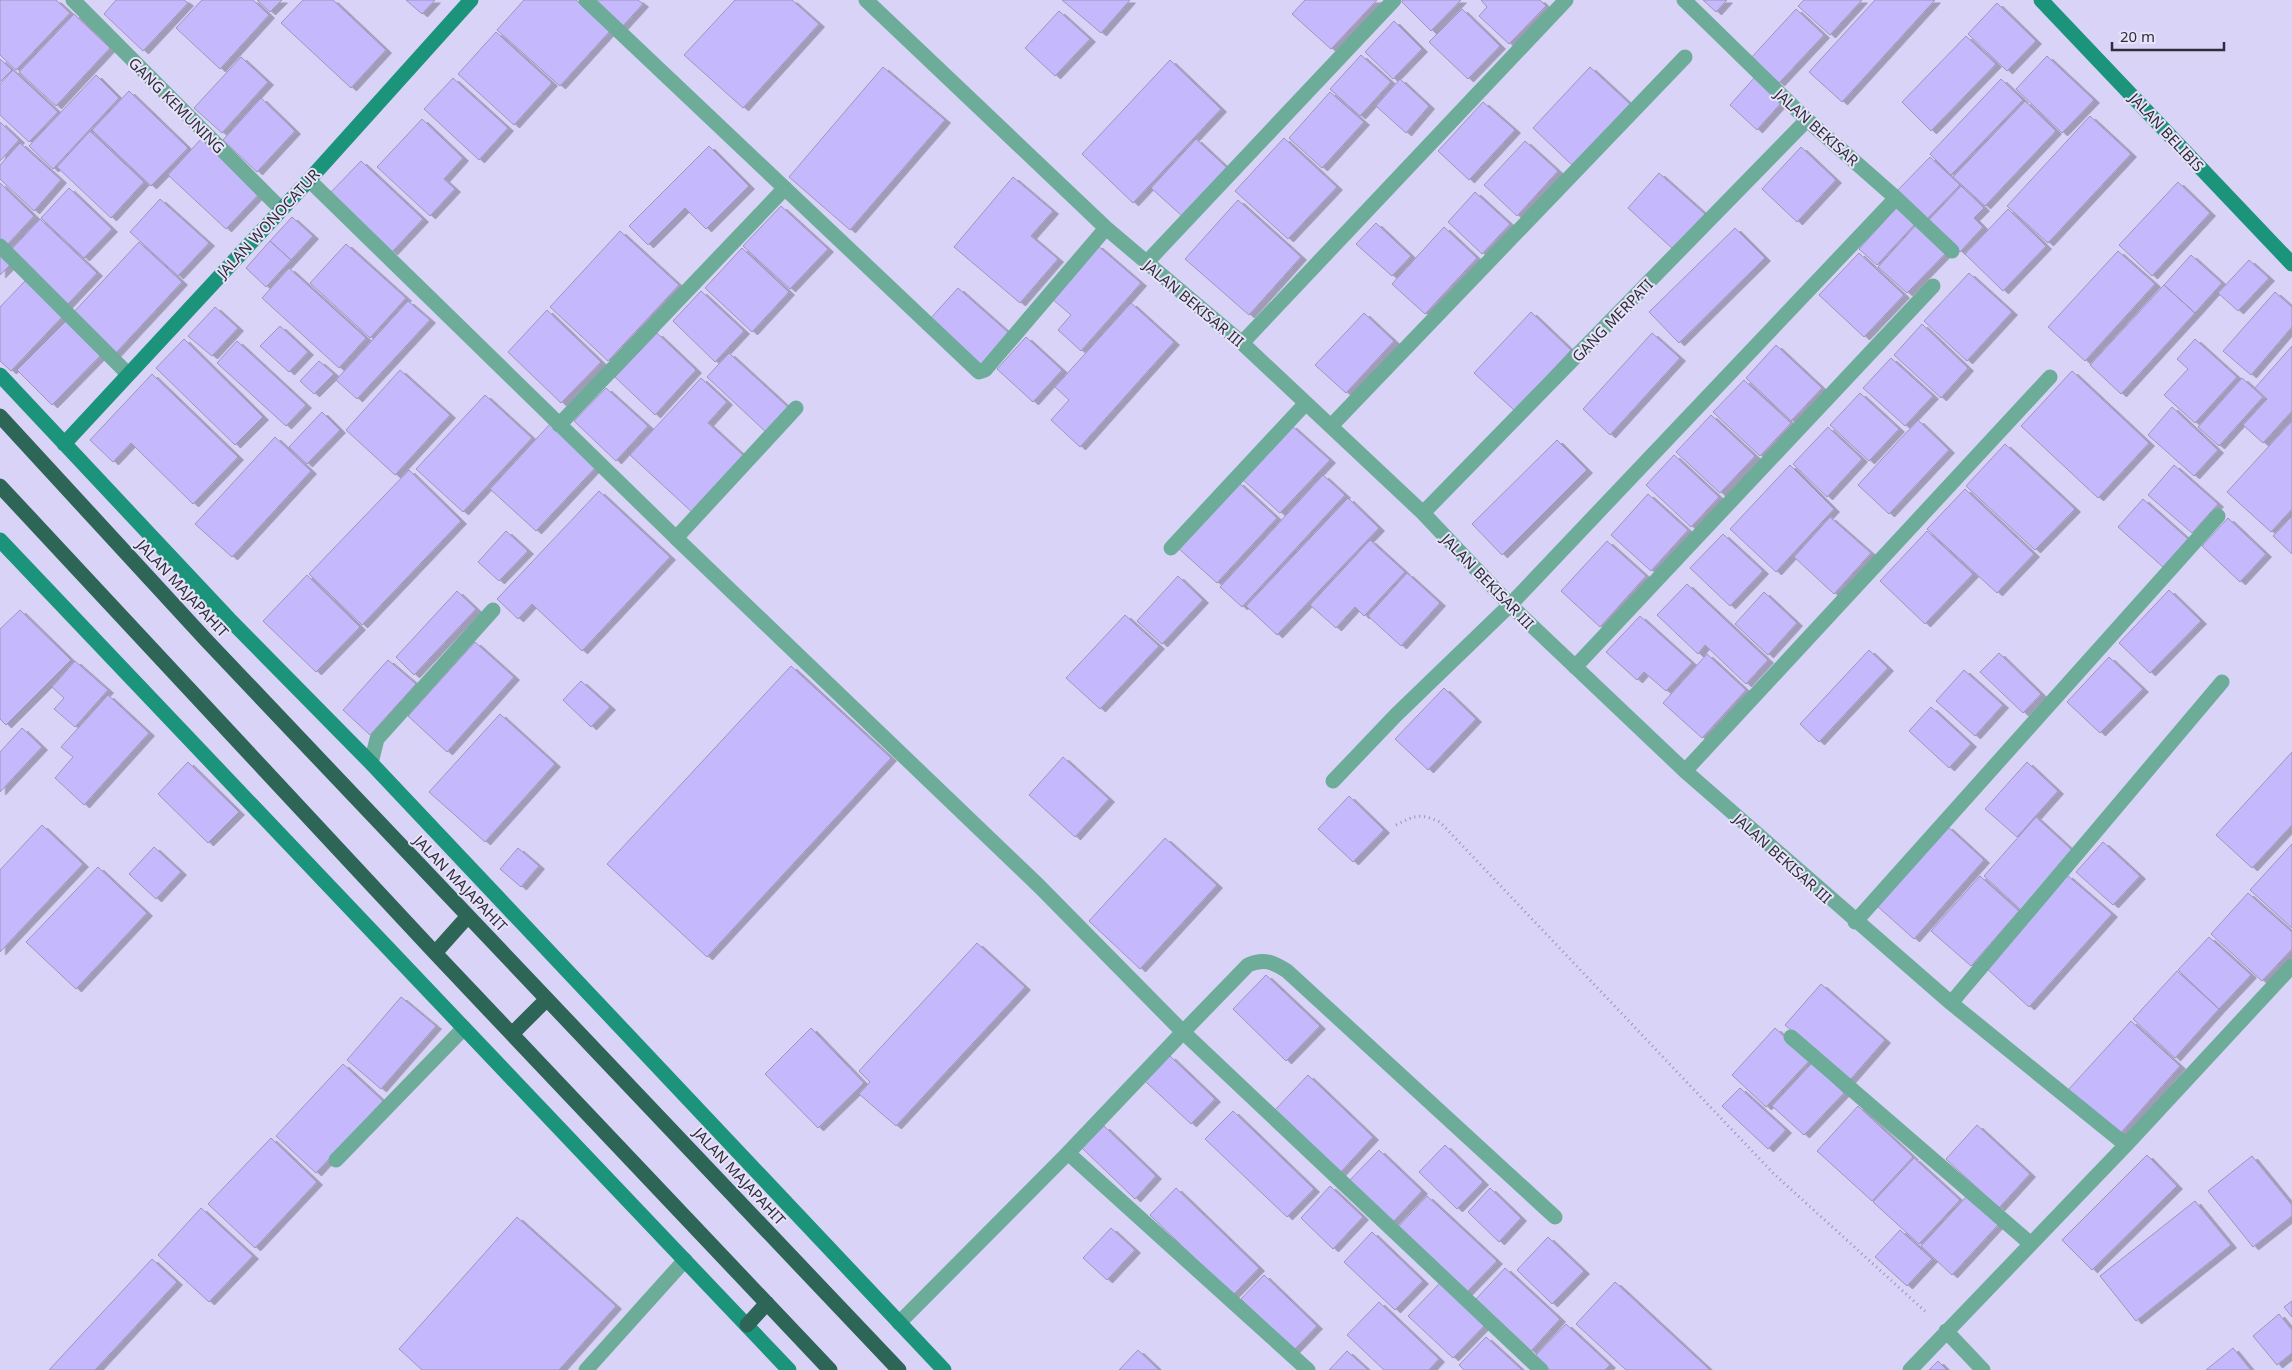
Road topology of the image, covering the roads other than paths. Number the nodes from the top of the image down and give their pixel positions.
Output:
1 (73, 0) edge
2 (471, 0) edge
3 (586, 0) edge
4 (866, 0) edge
5 (1394, 0) edge
6 (1566, 0) edge
7 (1684, 0) edge
8 (2041, 0) edge
9 (1686, 57) dead end
10 (1801, 126) dead end
11 (308, 180) junction
12 (785, 188) junction
13 (1896, 198) junction
14 (281, 209) junction
15 (1106, 228) junction
16 (0, 246) edge
17 (1952, 251) dead end
18 (1147, 262) junction
19 (2292, 264) edge
20 (1933, 286) dead end
21 (1242, 343) junction
22 (128, 374) junction
23 (0, 375) edge
24 (2050, 376) dead end
25 (1306, 403) junction
26 (796, 408) dead end
27 (0, 416) edge
28 (559, 425) junction
29 (1331, 426) junction
30 (64, 444) junction
31 (0, 486) edge
32 (1423, 513) junction
33 (2218, 516) dead end
34 (676, 538) junction
35 (0, 540) edge
36 (1171, 548) dead end
37 (1510, 605) junction
38 (493, 610) dead end
39 (1575, 667) junction
40 (2222, 682) dead end
41 (371, 763) junction
42 (1685, 771) junction
43 (1333, 781) dead end
44 (468, 916) junction
45 (1855, 922) junction
46 (435, 953) junction
47 (2292, 966) edge
48 (547, 999) junction
49 (1950, 1003) junction
50 (464, 1028) junction
51 (1183, 1032) junction
52 (512, 1034) junction
53 (1791, 1037) dead end
54 (2126, 1145) junction
55 (1068, 1153) junction
56 (336, 1160) dead end
57 (1555, 1217) dead end
58 (2031, 1244) junction
59 (685, 1260) junction
60 (767, 1303) junction
61 (900, 1323) junction
62 (747, 1325) junction
63 (1946, 1331) junction
64 (586, 1370) edge
65 (789, 1370) edge
66 (830, 1370) edge
67 (899, 1370) edge
68 (944, 1370) edge
69 (1308, 1370) edge
70 (1541, 1370) edge
71 (1910, 1370) edge
72 (1983, 1370) edge

1 - 14 street, GANG KEMUNING
2 - 11 street, JALAN WONOCATUR
3 - 12 street
4 - 15 street, JALAN BEKISAR III
5 - 18 street
6 - 21 street
7 - 13 street, JALAN BEKISAR
8 - 19 street, JALAN BELIBIS
9 - 29 street
10 - 32 street, GANG MERPATI
11 - 14 street, JALAN WONOCATUR
11 - 28 street
12 - 15 street
12 - 28 street
13 - 17 street, JALAN BEKISAR
13 - 37 street
14 - 22 street, JALAN WONOCATUR
15 - 18 street, JALAN BEKISAR III
16 - 22 street
18 - 21 street, JALAN BEKISAR III
20 - 39 street
21 - 25 street, JALAN BEKISAR III
22 - 30 street, JALAN WONOCATUR
23 - 30 street
24 - 42 street
25 - 29 street, JALAN BEKISAR III
25 - 36 street
26 - 34 street
27 - 44 highway, JALAN MAJAPAHIT
28 - 34 street
29 - 32 street, JALAN BEKISAR III
30 - 41 street
31 - 46 highway
32 - 37 street, JALAN BEKISAR III
33 - 45 street
34 - 51 street
35 - 50 street
37 - 39 street, JALAN BEKISAR III
37 - 43 street
38 - 41 street
39 - 42 street, JALAN BEKISAR III
40 - 49 street
41 - 61 street
42 - 45 street, JALAN BEKISAR III
44 - 46 highway
44 - 48 highway, JALAN MAJAPAHIT
45 - 49 street, JALAN BEKISAR III
46 - 52 highway
47 - 54 street
48 - 52 highway
48 - 67 highway, JALAN MAJAPAHIT
49 - 54 street, JALAN BEKISAR III
50 - 56 street
50 - 59 street
51 - 55 street
51 - 57 street
51 - 70 street
52 - 60 highway
53 - 58 street
54 - 58 street
55 - 61 street
55 - 69 street
58 - 63 street
59 - 62 street
59 - 64 street
60 - 62 highway
60 - 66 highway
61 - 68 street
62 - 65 street
63 - 71 street
63 - 72 street

